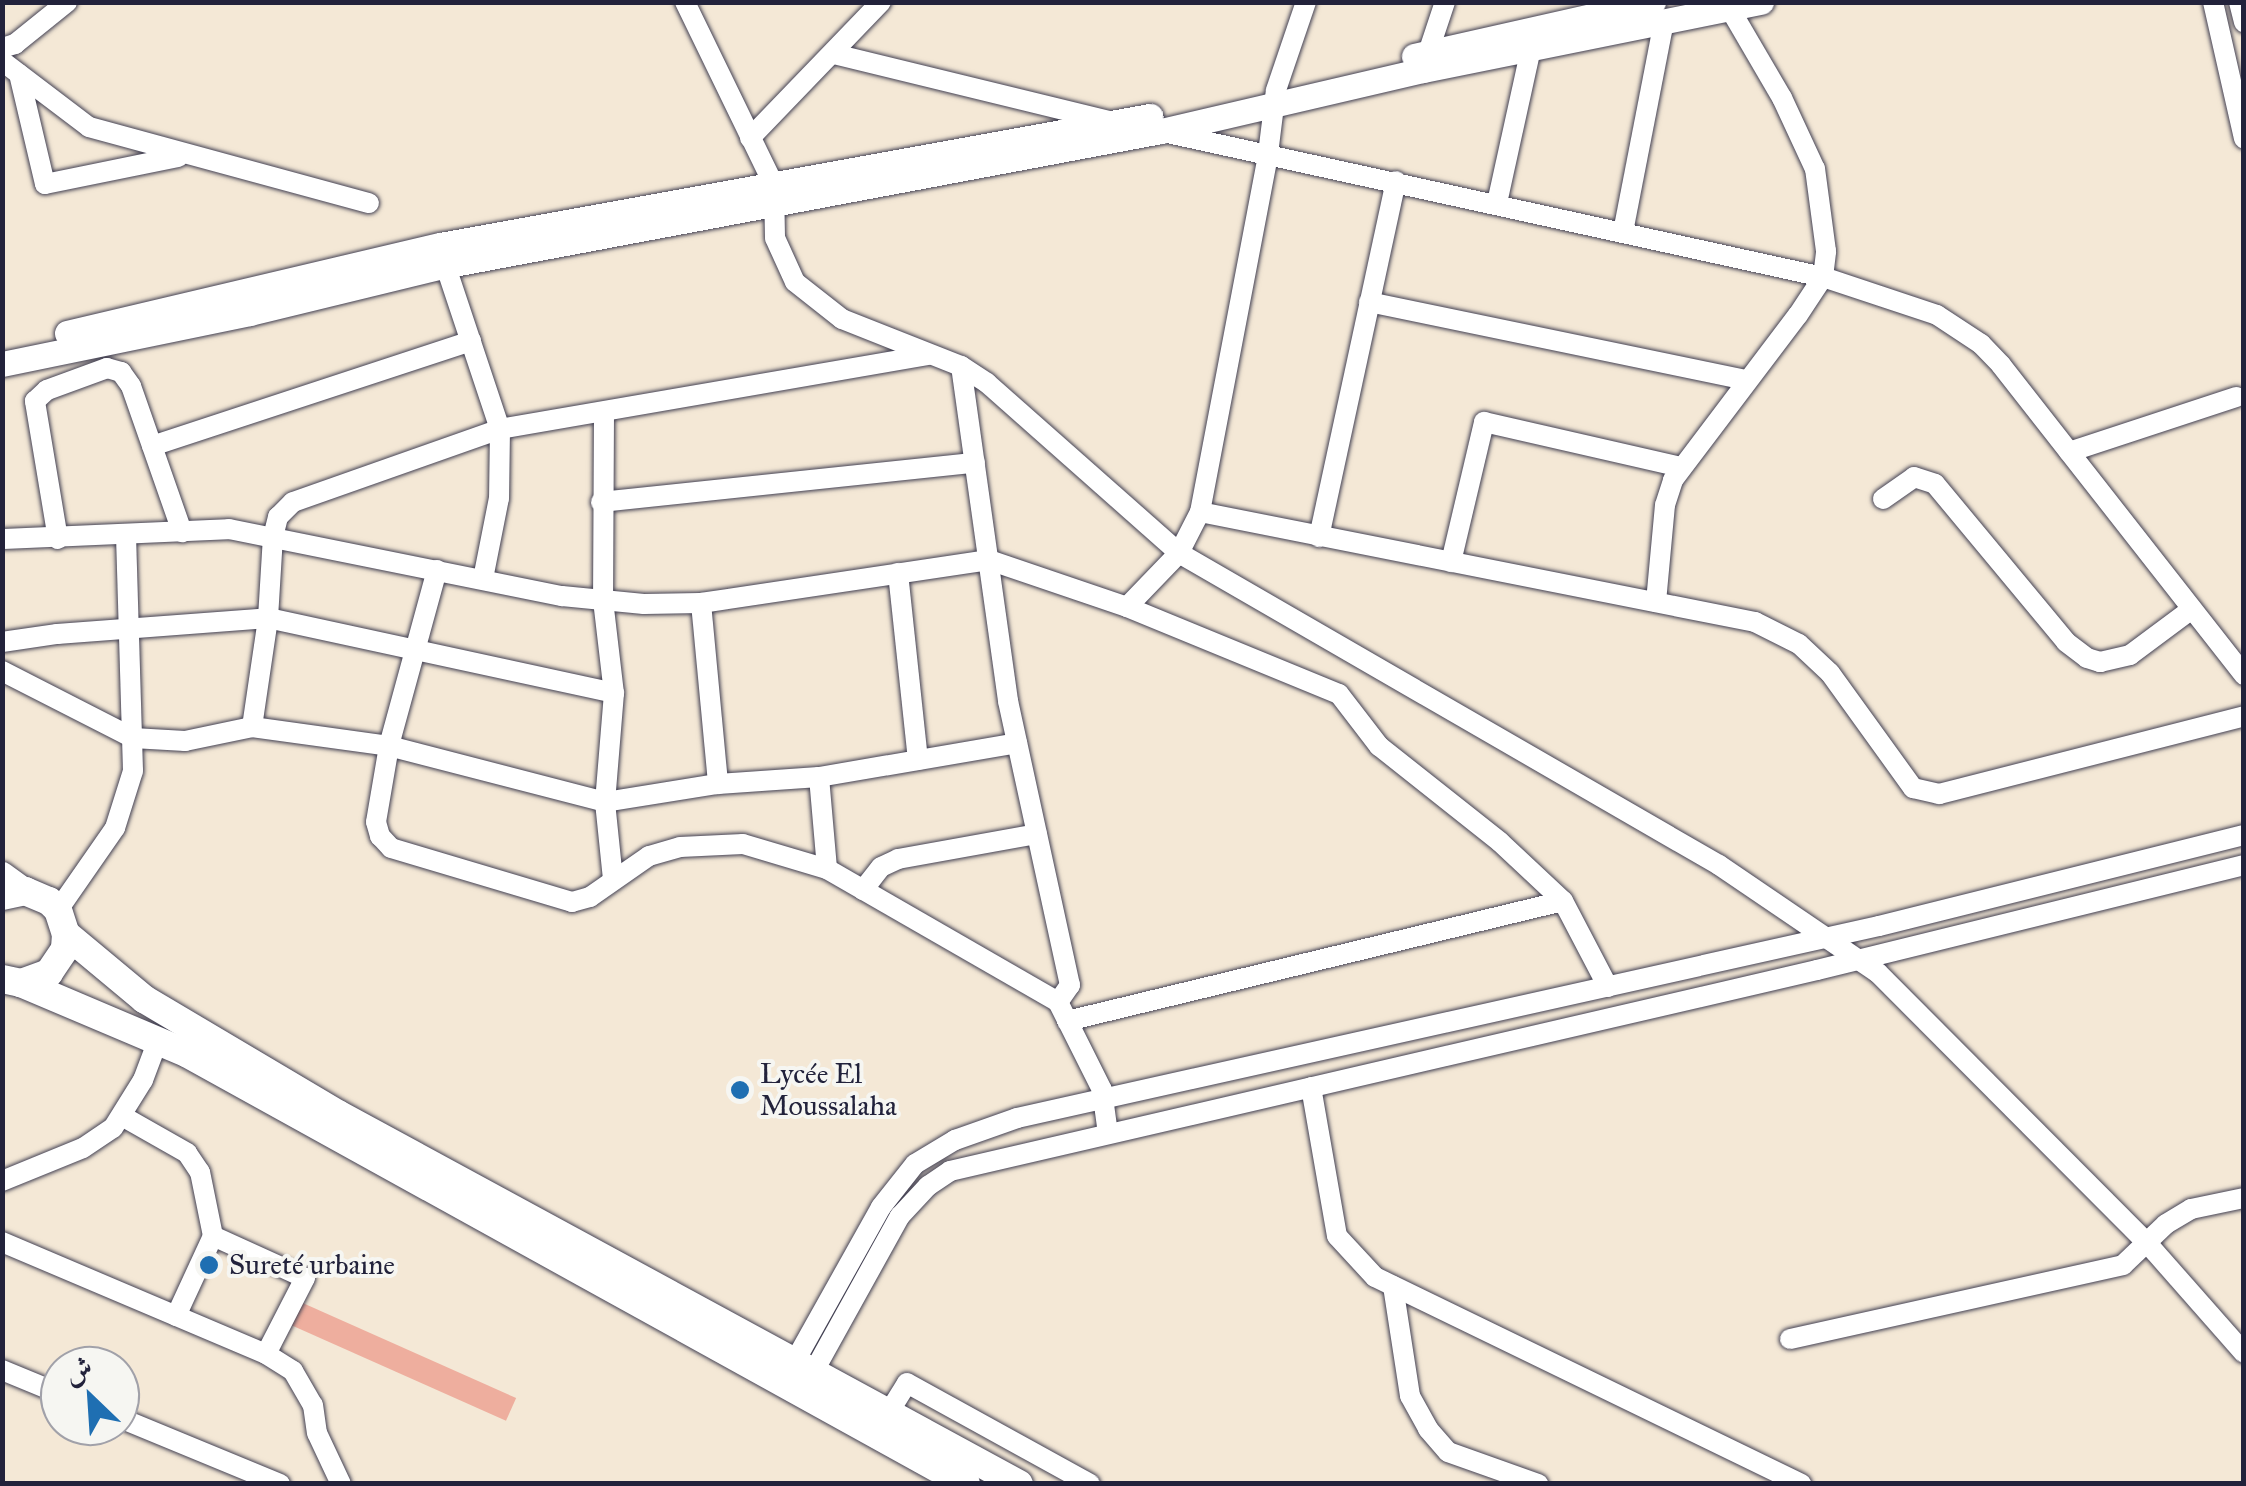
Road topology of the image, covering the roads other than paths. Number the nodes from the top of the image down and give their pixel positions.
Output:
1 (67, 2) edge
2 (709, 2) edge
3 (880, 2) edge
4 (1306, 2) edge
5 (1444, 2) edge
6 (1762, 2) edge
7 (2214, 2) edge
8 (2239, 2) edge
9 (1728, 6) edge
10 (689, 11) edge
11 (1658, 12) edge
12 (2244, 22) edge
13 (2, 48) edge
14 (1531, 48) junction
15 (834, 54) junction
16 (1425, 61) junction
17 (11, 68) edge
18 (1276, 97) junction
19 (1114, 122) junction
20 (1161, 131) junction
21 (750, 138) junction
22 (2244, 140) edge
23 (1268, 154) junction
24 (186, 155) junction
25 (1396, 181) junction
26 (775, 194) junction
27 (369, 203) dead end
28 (1497, 204) junction
29 (1623, 232) junction
30 (441, 256) junction
31 (1822, 277) junction
32 (1370, 302) junction
33 (472, 340) junction
34 (2, 348) edge
35 (931, 354) junction
36 (2, 364) edge
37 (961, 366) junction
38 (1747, 380) junction
39 (2236, 397) dead end
40 (604, 414) junction
41 (500, 429) junction
42 (152, 446) junction
43 (2069, 452) junction
44 (975, 463) junction
45 (1681, 467) junction
46 (1883, 499) dead end
47 (601, 502) junction
48 (1200, 512) junction
49 (182, 532) junction
50 (126, 536) junction
51 (1319, 536) junction
52 (274, 537) junction
53 (58, 539) junction
54 (2, 540) edge
55 (1179, 554) junction
56 (989, 560) junction
57 (1451, 562) junction
58 (436, 570) junction
59 (898, 572) junction
60 (483, 579) junction
61 (603, 600) junction
62 (1656, 602) junction
63 (701, 603) junction
64 (1128, 607) junction
65 (2192, 609) junction
66 (268, 618) junction
67 (126, 630) junction
68 (2, 642) edge
69 (415, 651) junction
70 (2, 671) edge
71 (2244, 675) edge
72 (614, 693) junction
73 (2244, 716) edge
74 (252, 727) junction
75 (133, 738) junction
76 (1018, 743) junction
77 (389, 746) junction
78 (918, 760) junction
79 (819, 777) junction
80 (718, 784) junction
81 (605, 802) junction
82 (1037, 834) junction
83 (2244, 835) edge
84 (2244, 865) edge
85 (827, 869) junction
86 (2, 874) edge
87 (613, 880) junction
88 (863, 890) junction
89 (14, 893) edge
90 (1563, 901) junction
91 (62, 922) junction
92 (1827, 938) junction
93 (1859, 960) junction
94 (12, 981) edge
95 (1608, 986) junction
96 (1063, 1012) junction
97 (158, 1040) junction
98 (1311, 1088) junction
99 (1103, 1099) junction
100 (122, 1116) junction
101 (1108, 1134) junction
102 (2, 1181) edge
103 (2244, 1198) edge
104 (213, 1236) junction
105 (2, 1242) edge
106 (2148, 1244) junction
107 (1393, 1286) junction
108 (176, 1316) junction
109 (1790, 1339) dead end
110 (2244, 1352) edge
111 (266, 1354) junction
112 (804, 1366) junction
113 (2, 1370) edge
114 (40, 1386) edge
115 (889, 1412) junction
116 (140, 1426) edge
117 (280, 1484) edge
118 (341, 1484) edge
119 (966, 1484) edge
120 (1019, 1484) edge
121 (1090, 1484) edge
122 (1538, 1484) edge
123 (1801, 1484) edge

1 - 13 street
2 - 10 street
3 - 15 street
4 - 18 street
5 - 16 street
6 - 9 street
7 - 22 street
8 - 12 street
9 - 11 street
9 - 31 street
10 - 21 street
11 - 14 street
11 - 16 street
11 - 29 street
14 - 16 street
14 - 28 street
15 - 19 street
15 - 21 street
16 - 18 street
17 - 24 street
17 - 24 street
18 - 19 street
18 - 20 street
18 - 23 street
19 - 26 street
20 - 23 street
20 - 26 street
21 - 26 street
23 - 25 street
23 - 48 street
24 - 27 street
25 - 28 street
25 - 32 street
26 - 30 street
26 - 35 street
28 - 29 street
29 - 31 street
30 - 33 street
30 - 34 street
30 - 36 street
31 - 38 street
31 - 43 street
32 - 38 street
32 - 51 street
33 - 41 street
33 - 42 street
35 - 37 street
35 - 40 street
37 - 44 street
37 - 55 street
38 - 45 street
39 - 43 street
40 - 41 street
40 - 47 street
41 - 52 street
41 - 60 street
42 - 49 street
42 - 53 street
43 - 65 street
44 - 47 street
44 - 56 street
45 - 57 street
45 - 62 street
46 - 65 street
47 - 61 street
48 - 51 street
48 - 55 street
49 - 50 street
49 - 52 street
50 - 53 street
50 - 67 street
51 - 57 street
52 - 58 street
52 - 66 street
53 - 54 street
55 - 64 street
55 - 92 street
56 - 59 street
56 - 64 street
56 - 76 street
57 - 62 street
58 - 60 street
58 - 69 street
59 - 63 street
59 - 78 street
60 - 61 street
61 - 63 street
61 - 72 street
62 - 73 street
63 - 80 street
64 - 90 street
65 - 71 street
66 - 67 street
66 - 69 street
66 - 74 street
67 - 68 street
67 - 75 street
69 - 72 street
69 - 77 street
70 - 75 street
72 - 81 street
74 - 75 street
74 - 77 street
75 - 91 street
76 - 78 street
76 - 82 street
77 - 81 street
77 - 87 street
78 - 79 street
79 - 80 street
79 - 85 street
80 - 81 street
81 - 87 street
82 - 88 street
82 - 96 street
83 - 92 street
84 - 93 street
85 - 87 street
85 - 88 street
86 - 89 street
88 - 96 street
89 - 91 main road
90 - 95 street
90 - 96 street
91 - 94 main road
91 - 112 main road
92 - 93 street
92 - 95 street
93 - 98 street
93 - 106 street
94 - 97 main road
95 - 99 street
96 - 99 street
97 - 100 street
97 - 119 main road
98 - 101 street
98 - 107 street
99 - 101 street
99 - 112 street
100 - 102 street
100 - 104 street
101 - 112 street
103 - 106 street
104 - 108 street
104 - 111 street
105 - 108 street
106 - 109 street
106 - 110 street
107 - 122 street
107 - 123 street
108 - 111 street
111 - 118 street
112 - 115 main road
113 - 114 street
115 - 120 main road
115 - 121 street
116 - 117 street

